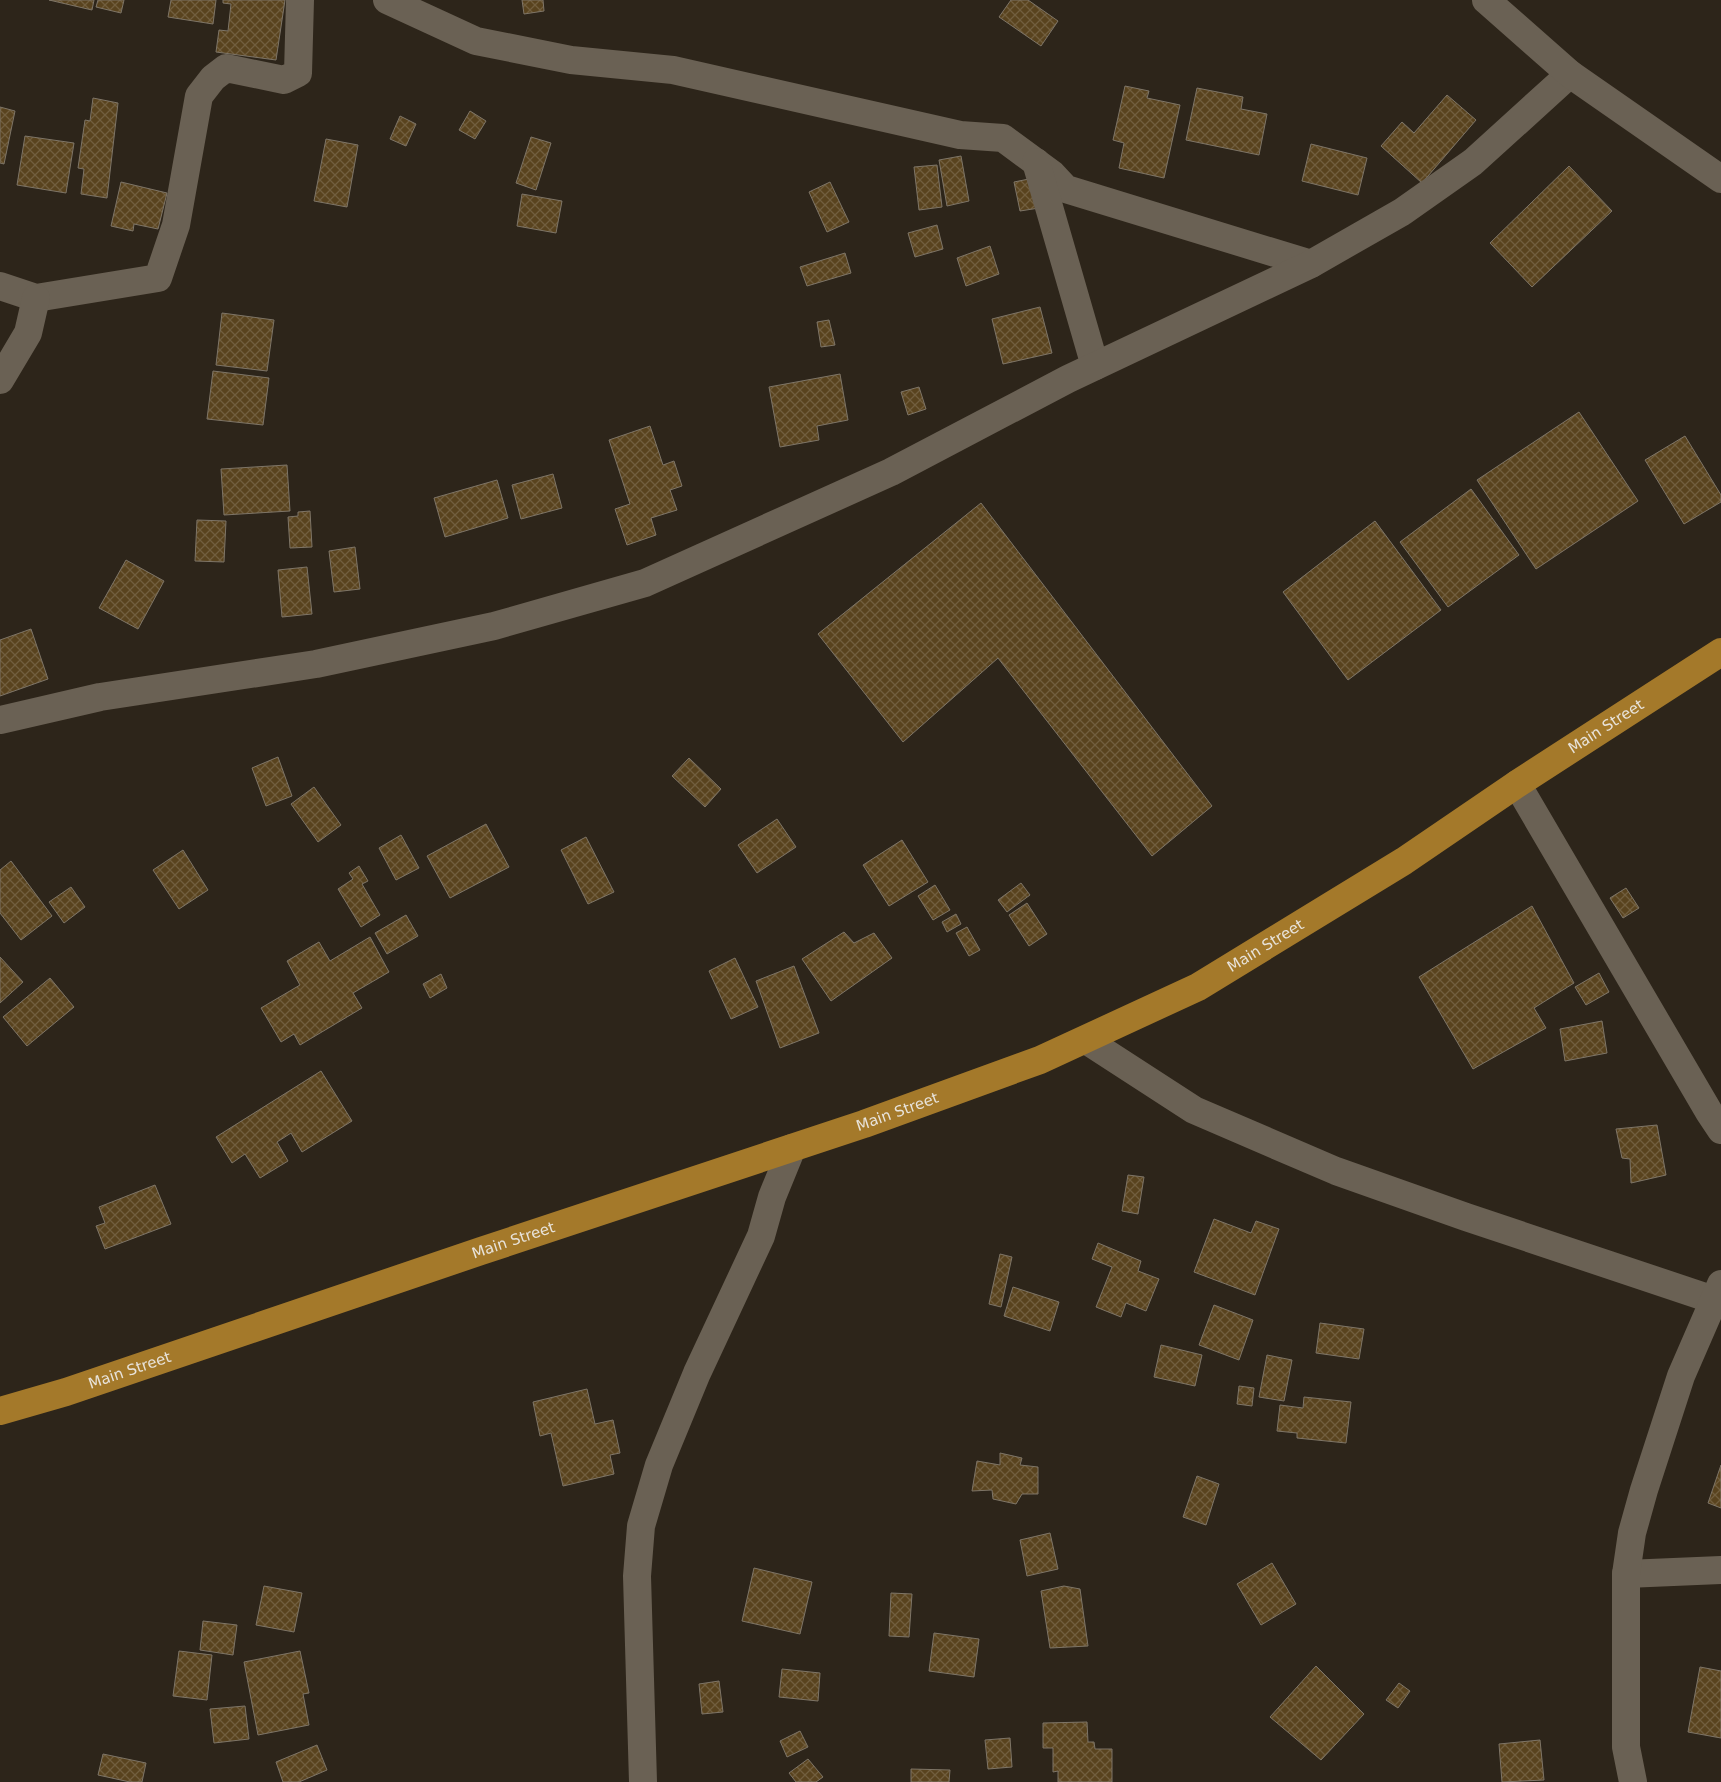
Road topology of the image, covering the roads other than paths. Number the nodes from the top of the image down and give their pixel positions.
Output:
1 (300, 0) edge
2 (387, 0) edge
3 (1486, 0) edge
4 (1570, 74) junction
5 (1036, 162) junction
6 (1721, 179) edge
7 (1311, 264) junction
8 (0, 286) edge
9 (36, 298) junction
10 (1095, 366) junction
11 (0, 380) edge
12 (1721, 652) edge
13 (0, 720) edge
14 (1517, 784) junction
15 (1086, 1040) junction
16 (1721, 1130) edge
17 (792, 1148) junction
18 (1717, 1292) edge
19 (0, 1411) edge
20 (1721, 1570) edge
21 (1626, 1574) junction
22 (642, 1782) edge
23 (1633, 1782) edge

1 - 9 street
2 - 5 street
3 - 4 street
4 - 6 street
4 - 7 street
5 - 7 street
5 - 10 street
7 - 10 street
8 - 9 street
9 - 11 street
10 - 13 street
12 - 14 highway, Main Street
14 - 15 highway, Main Street
14 - 16 street
15 - 17 highway, Main Street
15 - 18 street
17 - 19 highway, Main Street
17 - 22 street
18 - 21 street
20 - 21 street
21 - 23 street

